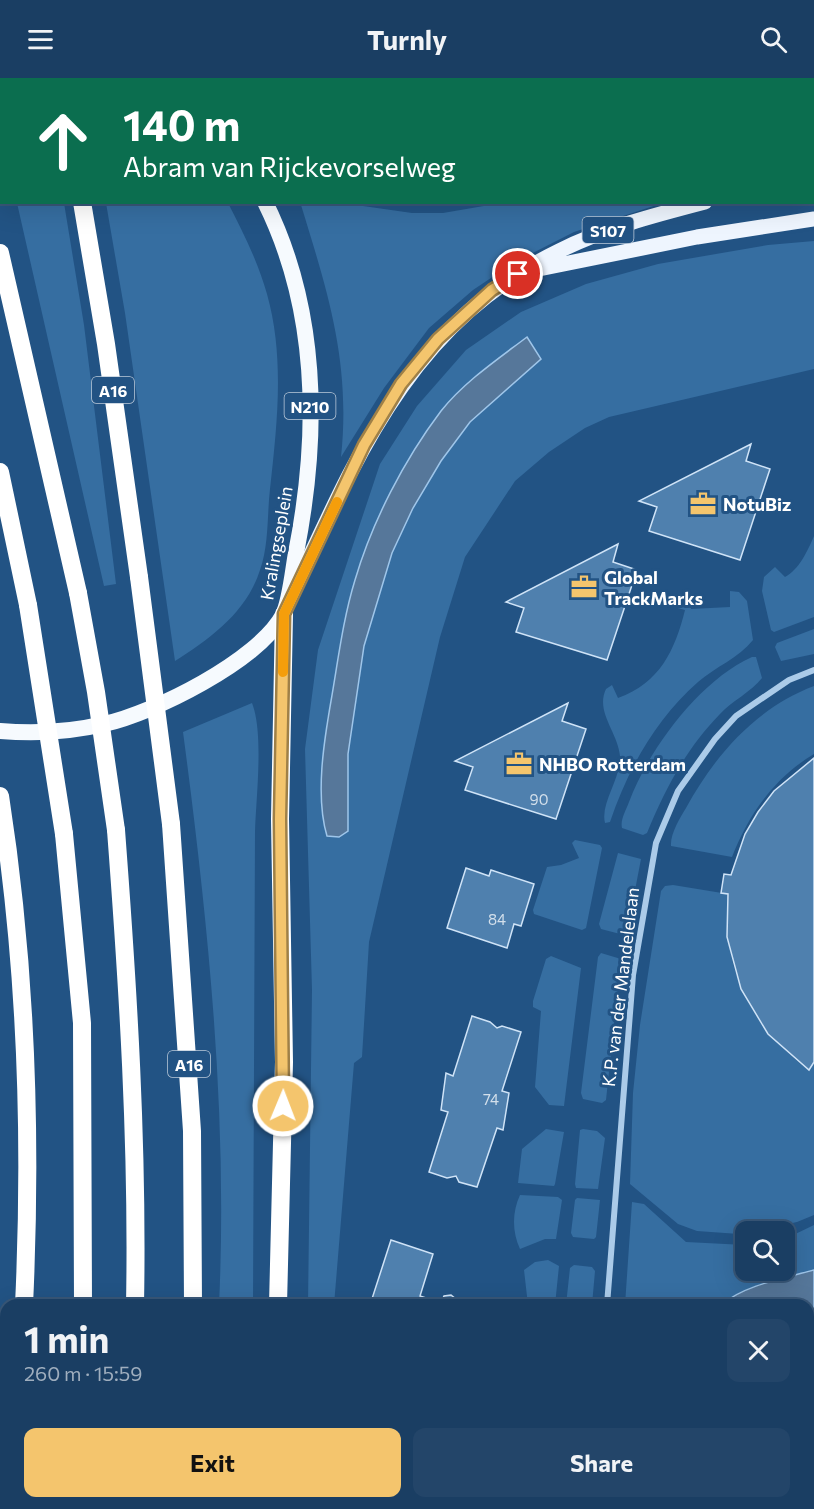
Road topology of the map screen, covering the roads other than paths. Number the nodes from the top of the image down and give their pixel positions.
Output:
1 (82, 204) edge
2 (266, 204) edge
3 (698, 204) edge
4 (814, 219) edge
5 (0, 253) edge
6 (518, 274) junction
7 (0, 472) edge
8 (284, 614) junction
9 (814, 670) edge
10 (0, 731) edge
11 (0, 796) edge
12 (24, 1299) edge
13 (84, 1299) edge
14 (135, 1299) edge
15 (193, 1299) edge
16 (278, 1299) edge
17 (607, 1299) edge

1 - 15 highway, A16, bridge
2 - 8 highway, Kralingseplein / N210
3 - 6 main road, S107
4 - 6 main road
5 - 14 highway, bridge
6 - 8 main road, S107
7 - 13 highway, bridge
8 - 10 highway, Kralingseplein
8 - 16 highway
9 - 17 street, K.P. van der Mandelelaan
11 - 12 highway

